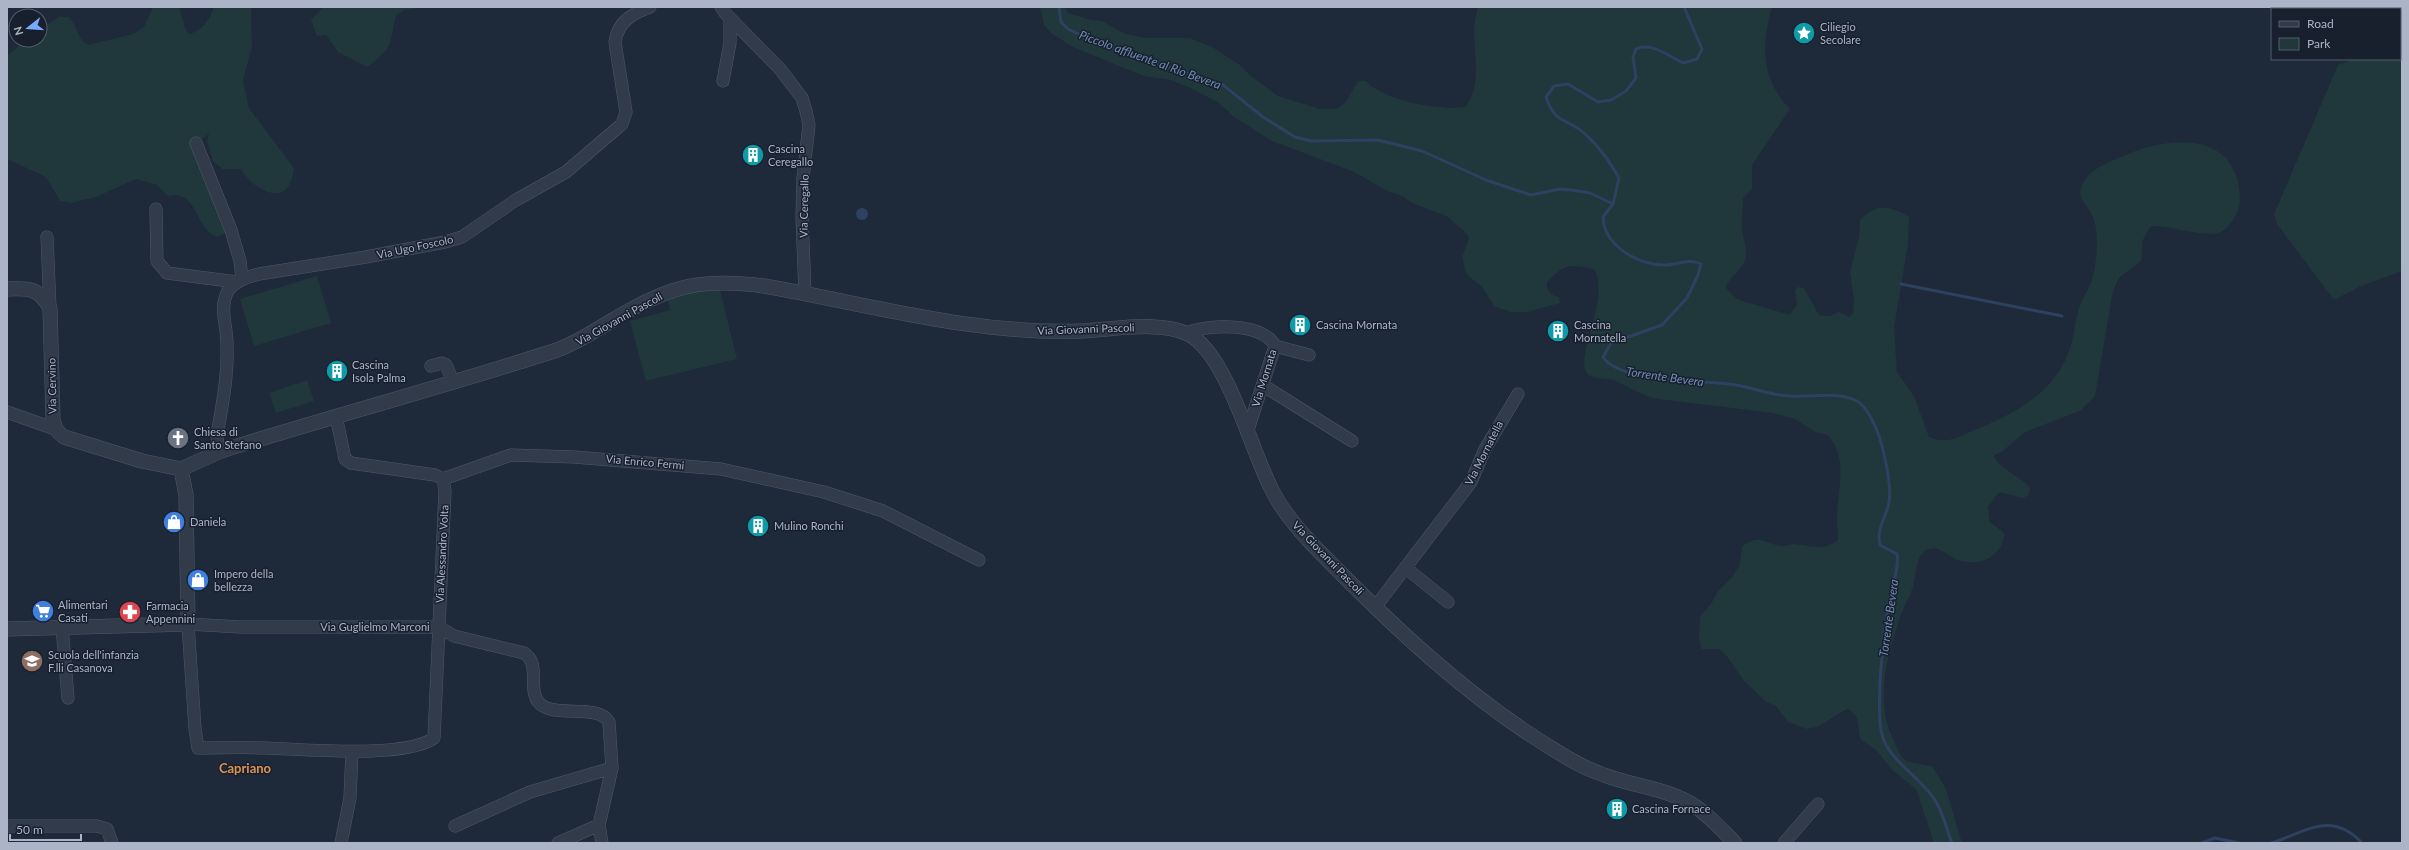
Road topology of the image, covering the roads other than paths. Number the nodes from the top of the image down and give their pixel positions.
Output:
1 (650, 7) edge
2 (722, 7) edge
3 (730, 18) junction
4 (723, 81) dead end
5 (196, 143) dead end
6 (156, 209) dead end
7 (47, 237) dead end
8 (240, 281) junction
9 (7, 289) edge
10 (805, 293) junction
11 (50, 308) junction
12 (1186, 333) junction
13 (1275, 346) junction
14 (1309, 355) dead end
15 (431, 366) dead end
16 (453, 381) junction
17 (1264, 386) junction
18 (1518, 394) dead end
19 (7, 412) edge
20 (336, 416) junction
21 (55, 429) junction
22 (1247, 433) junction
23 (1352, 441) dead end
24 (221, 451) junction
25 (181, 469) junction
26 (443, 478) junction
27 (979, 560) dead end
28 (1406, 568) junction
29 (1448, 602) dead end
30 (1376, 606) junction
31 (188, 624) junction
32 (62, 627) junction
33 (439, 627) junction
34 (7, 629) edge
35 (68, 698) dead end
36 (352, 751) junction
37 (612, 768) junction
38 (1818, 804) dead end
39 (7, 826) edge
40 (455, 826) dead end
41 (599, 826) junction
42 (112, 843) edge
43 (341, 843) edge
44 (558, 843) edge
45 (602, 843) edge
46 (1735, 843) edge
47 (1784, 843) edge

1 - 8 street, Via Ugo Foscolo
2 - 3 street, Via Ceregallo
3 - 4 street
3 - 10 street, Via Ceregallo
5 - 8 street
6 - 8 street
7 - 11 street, Via Cervino
8 - 24 street
9 - 11 street
10 - 12 street, Via Giovanni Pascoli
10 - 16 street, Via Giovanni Pascoli
11 - 21 street, Via Cervino
12 - 13 street, Via Mornata
12 - 22 street, Via Giovanni Pascoli
13 - 14 street
13 - 17 street, Via Mornata
15 - 16 street
16 - 20 street, Via Giovanni Pascoli
17 - 22 street, Via Mornata
17 - 23 street
18 - 28 street, Via Mornatella
19 - 21 street
20 - 24 street, Via Giovanni Pascoli
20 - 26 street
21 - 25 street, Via Cervino
22 - 30 street, Via Giovanni Pascoli
24 - 25 street
25 - 31 street
26 - 27 street, Via Enrico Fermi
26 - 33 street, Via Alessandro Volta
28 - 29 street
28 - 30 street, Via Mornatella
30 - 46 street, Via Giovanni Pascoli
31 - 32 street
31 - 33 street, Via Guglielmo Marconi
31 - 36 street, Via Alessandro Volta
32 - 34 street
32 - 35 street
33 - 36 street, Via Alessandro Volta
33 - 37 street, Via Guglielmo Marconi
36 - 43 street
37 - 40 street
37 - 41 street
38 - 47 street
39 - 42 street
41 - 44 street
41 - 45 street

